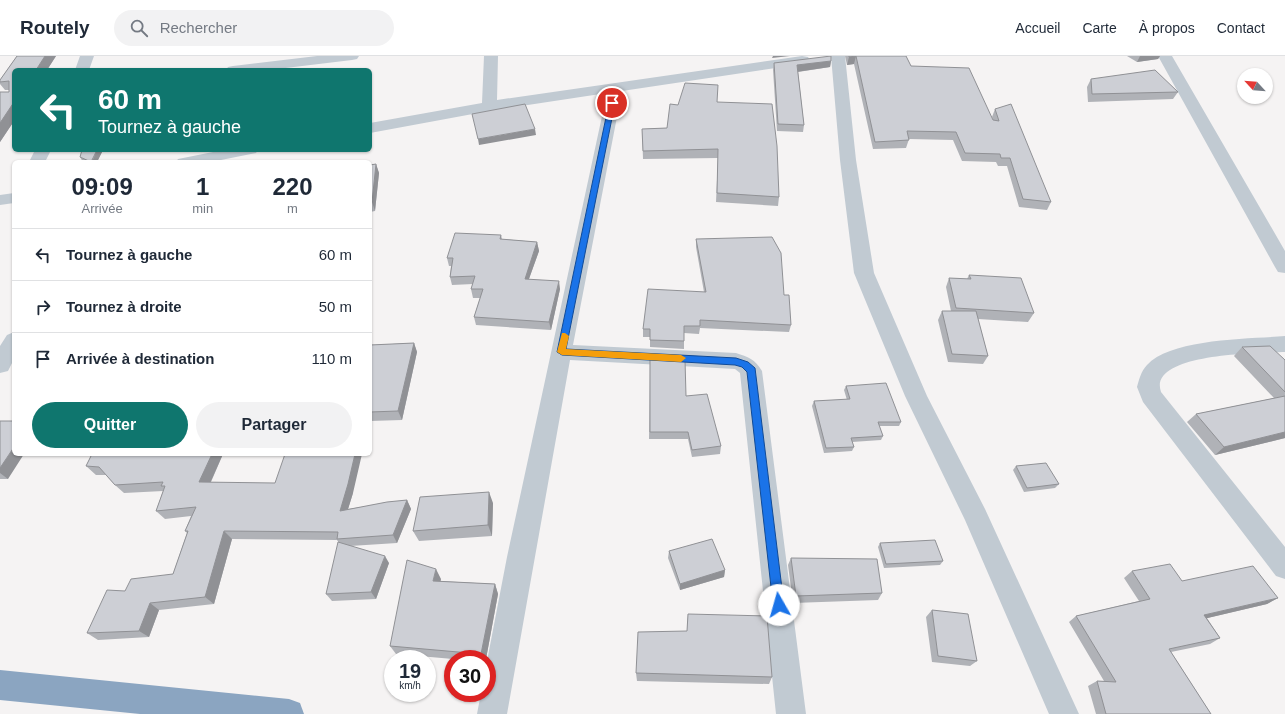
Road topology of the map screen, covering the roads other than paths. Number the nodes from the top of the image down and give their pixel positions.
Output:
1 (87, 56) edge
2 (352, 56) edge
3 (491, 56) edge
4 (1165, 56) edge
5 (830, 57) edge
6 (739, 62) edge
7 (83, 68) edge
8 (251, 68) edge
9 (615, 89) junction
10 (489, 106) junction
11 (372, 128) edge
12 (239, 152) edge
13 (195, 160) edge
14 (12, 198) edge
15 (0, 200) edge
16 (1285, 267) edge
17 (12, 344) edge
18 (1285, 344) edge
19 (562, 352) junction
20 (0, 365) edge
21 (1285, 567) edge
22 (0, 685) edge
23 (289, 714) edge
24 (492, 714) edge
25 (791, 714) edge
26 (1064, 714) edge

1 - 7 street
2 - 8 street
3 - 10 street
4 - 16 street
5 - 6 street
5 - 26 street
6 - 9 street
9 - 10 street
9 - 19 street
10 - 11 street
12 - 13 street
14 - 15 street
17 - 20 street
18 - 21 street
19 - 24 street
19 - 25 street
22 - 23 highway

